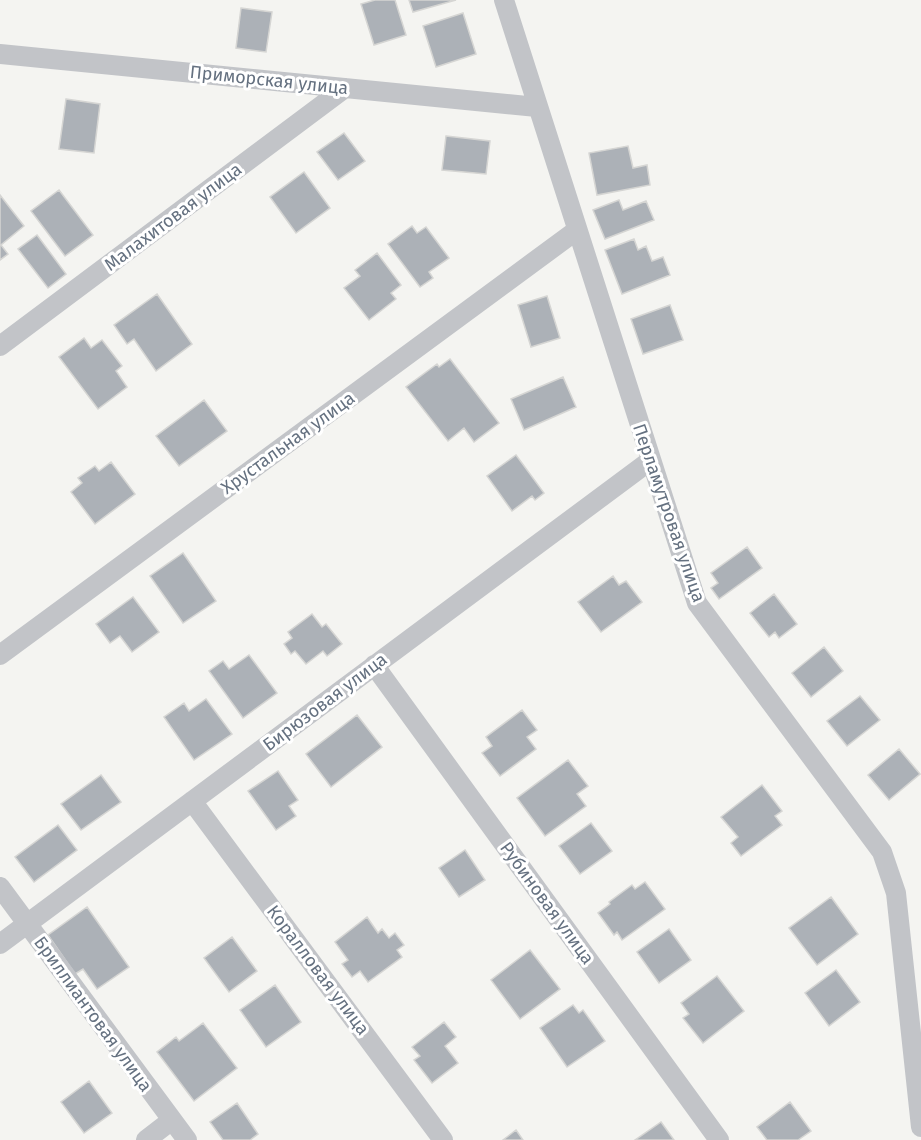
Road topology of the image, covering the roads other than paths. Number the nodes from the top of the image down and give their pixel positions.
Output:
1 (504, 0) edge
2 (0, 54) edge
3 (345, 88) junction
4 (537, 107) junction
5 (577, 230) junction
6 (0, 346) edge
7 (651, 460) junction
8 (0, 655) edge
9 (375, 665) junction
10 (192, 801) junction
11 (0, 887) edge
12 (27, 924) junction
13 (0, 944) edge
14 (172, 1120) junction
15 (921, 1127) edge
16 (146, 1140) edge
17 (187, 1140) edge
18 (443, 1140) edge
19 (719, 1140) edge

1 - 4 street, Перламутровая улица
2 - 3 street, Приморская улица
3 - 4 street, Приморская улица
3 - 6 street, Малахитовая улица
4 - 5 street, Перламутровая улица
5 - 7 street, Перламутровая улица
5 - 8 street, Хрустальная улица
7 - 9 street, Бирюзовая улица
7 - 15 street, Перламутровая улица
9 - 10 street, Бирюзовая улица
9 - 19 street, Рубиновая улица
10 - 12 street, Бирюзовая улица
10 - 18 street, Коралловая улица
11 - 12 street, Бриллиантовая улица
12 - 13 street, Бирюзовая улица
12 - 14 street, Бриллиантовая улица
14 - 16 street
14 - 17 street, Бриллиантовая улица

